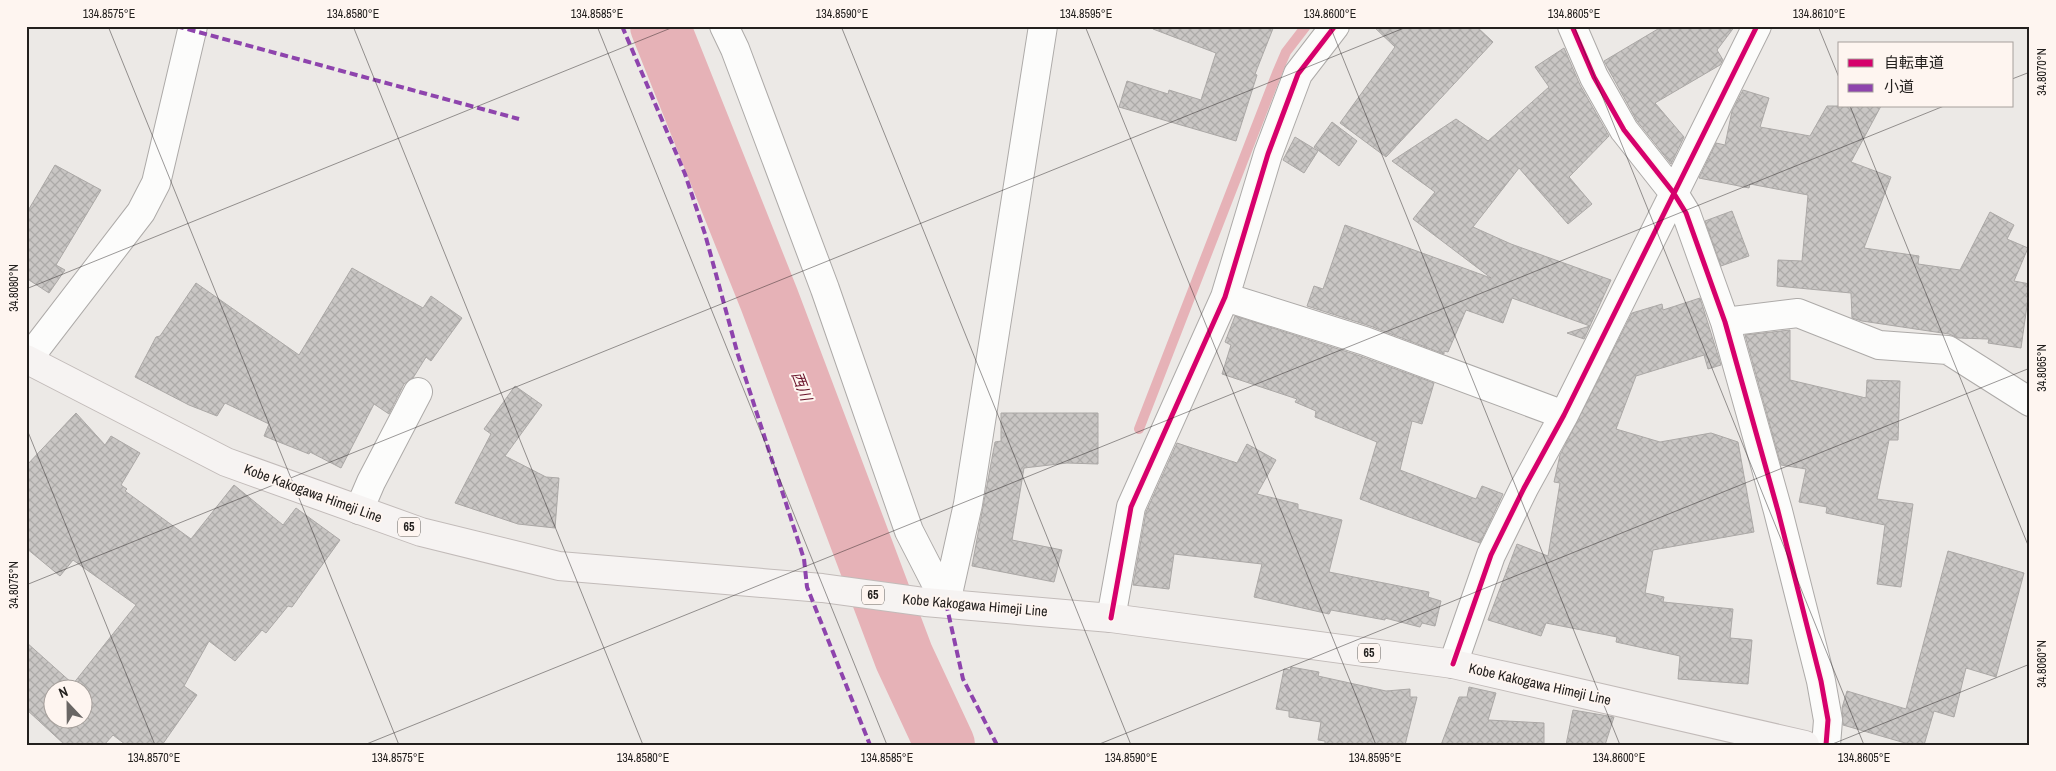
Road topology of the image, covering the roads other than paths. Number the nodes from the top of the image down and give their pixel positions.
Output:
1 (193, 26) edge
2 (724, 26) edge
3 (1042, 26) edge
4 (1335, 26) edge
5 (1572, 26) edge
6 (1757, 26) edge
7 (1673, 192) junction
8 (1225, 297) junction
9 (1725, 322) junction
10 (27, 359) edge
11 (418, 392) dead end
12 (2030, 402) edge
13 (1564, 415) junction
14 (359, 510) junction
15 (935, 602) junction
16 (1110, 618) junction
17 (1453, 664) junction
18 (1805, 745) edge
19 (1826, 745) edge

1 - 10 street
2 - 15 street
3 - 15 street
4 - 8 street
5 - 7 street
6 - 7 street
7 - 9 street
7 - 13 street
8 - 13 street
8 - 16 street
9 - 12 street
9 - 19 street
10 - 14 main road, Kobe Kakogawa Himeji Line / 65
11 - 14 street
13 - 17 street
14 - 15 main road, Kobe Kakogawa Himeji Line / 65
15 - 16 main road, Kobe Kakogawa Himeji Line / 65
16 - 17 main road, Kobe Kakogawa Himeji Line / 65
17 - 18 main road, Kobe Kakogawa Himeji Line / 65

